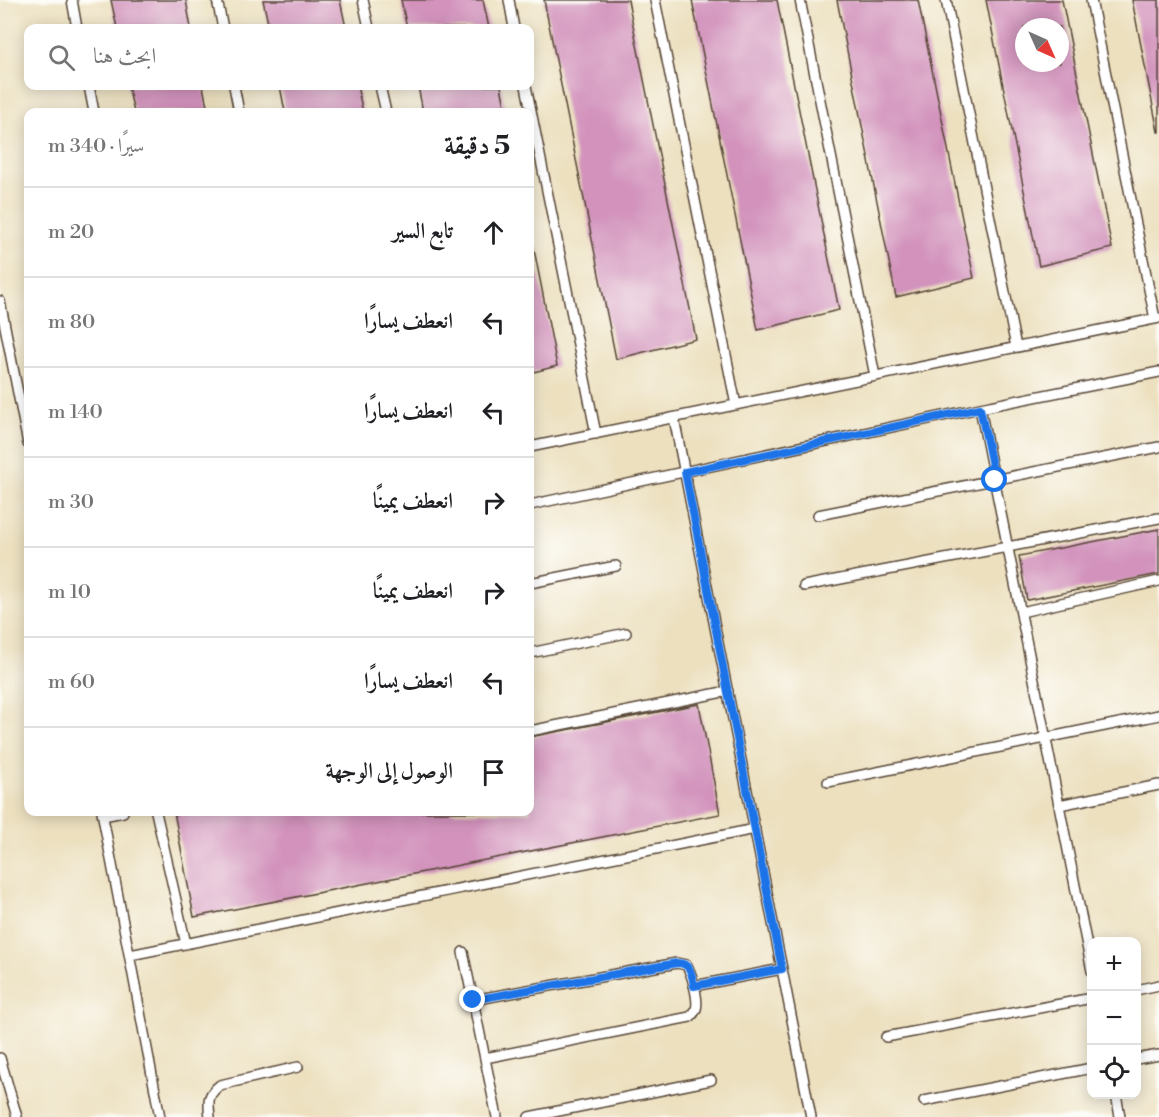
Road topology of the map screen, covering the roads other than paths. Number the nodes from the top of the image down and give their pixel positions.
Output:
1 (72, 0) edge
2 (217, 0) edge
3 (363, 0) edge
4 (508, 0) edge
5 (655, 0) edge
6 (800, 0) edge
7 (946, 0) edge
8 (1091, 0) edge
9 (76, 24) edge
10 (222, 24) edge
11 (368, 24) edge
12 (513, 24) edge
13 (90, 90) edge
14 (235, 90) edge
15 (381, 90) edge
16 (527, 90) edge
17 (93, 108) edge
18 (238, 108) edge
19 (385, 108) edge
20 (530, 108) edge
21 (534, 126) edge
22 (0, 301) edge
23 (1157, 318) edge
24 (1016, 347) junction
25 (1159, 372) edge
26 (875, 376) junction
27 (736, 405) junction
28 (980, 408) junction
29 (674, 418) junction
30 (24, 424) edge
31 (596, 434) junction
32 (534, 446) edge
33 (1159, 447) edge
34 (685, 472) junction
35 (995, 480) junction
36 (534, 504) edge
37 (818, 515) dead end
38 (1159, 518) edge
39 (1008, 547) junction
40 (616, 566) dead end
41 (1159, 581) edge
42 (534, 582) edge
43 (804, 586) dead end
44 (1021, 612) junction
45 (626, 633) dead end
46 (534, 652) edge
47 (728, 691) junction
48 (1159, 715) edge
49 (534, 730) edge
50 (1046, 738) junction
51 (828, 782) dead end
52 (1159, 785) edge
53 (1059, 805) junction
54 (102, 816) edge
55 (157, 816) edge
56 (755, 829) junction
57 (186, 944) junction
58 (1087, 946) edge
59 (463, 952) dead end
60 (130, 955) junction
61 (782, 969) junction
62 (1159, 985) edge
63 (694, 986) junction
64 (1141, 989) edge
65 (1087, 999) edge
66 (473, 1000) junction
67 (886, 1037) dead end
68 (1159, 1055) edge
69 (0, 1058) edge
70 (485, 1058) junction
71 (1141, 1058) edge
72 (298, 1067) dead end
73 (1087, 1069) edge
74 (711, 1080) dead end
75 (1117, 1099) edge
76 (924, 1101) dead end
77 (17, 1117) edge
78 (160, 1117) edge
79 (210, 1117) edge
80 (496, 1117) edge
81 (529, 1117) edge
82 (811, 1117) edge
83 (1120, 1117) edge

1 - 9 lane
2 - 10 lane
3 - 11 lane
4 - 12 lane
5 - 27 lane
6 - 26 lane
7 - 24 lane
8 - 23 lane
13 - 17 lane
14 - 18 lane
15 - 19 lane
16 - 20 lane
21 - 31 lane
22 - 30 lane
23 - 24 lane
24 - 26 lane
25 - 28 lane
26 - 27 lane
27 - 29 lane
28 - 34 lane
28 - 35 lane
29 - 31 lane
29 - 34 lane
31 - 32 lane
33 - 35 lane
34 - 36 lane
34 - 47 lane
35 - 37 lane
35 - 39 lane
38 - 39 lane
39 - 43 lane
39 - 44 lane
40 - 42 lane
41 - 44 lane
44 - 50 lane
45 - 46 lane
47 - 49 lane
47 - 56 lane
48 - 50 lane
50 - 51 lane
50 - 53 lane
52 - 53 lane
53 - 58 lane
54 - 60 lane
55 - 57 lane
56 - 57 lane
56 - 61 lane
57 - 60 lane
59 - 66 lane
60 - 78 lane
61 - 63 lane
61 - 82 lane
62 - 64 lane
63 - 66 lane
63 - 70 lane
65 - 67 lane
66 - 70 lane
68 - 71 lane
69 - 77 lane
70 - 80 lane
72 - 79 lane
73 - 76 lane
74 - 81 lane
75 - 83 lane

